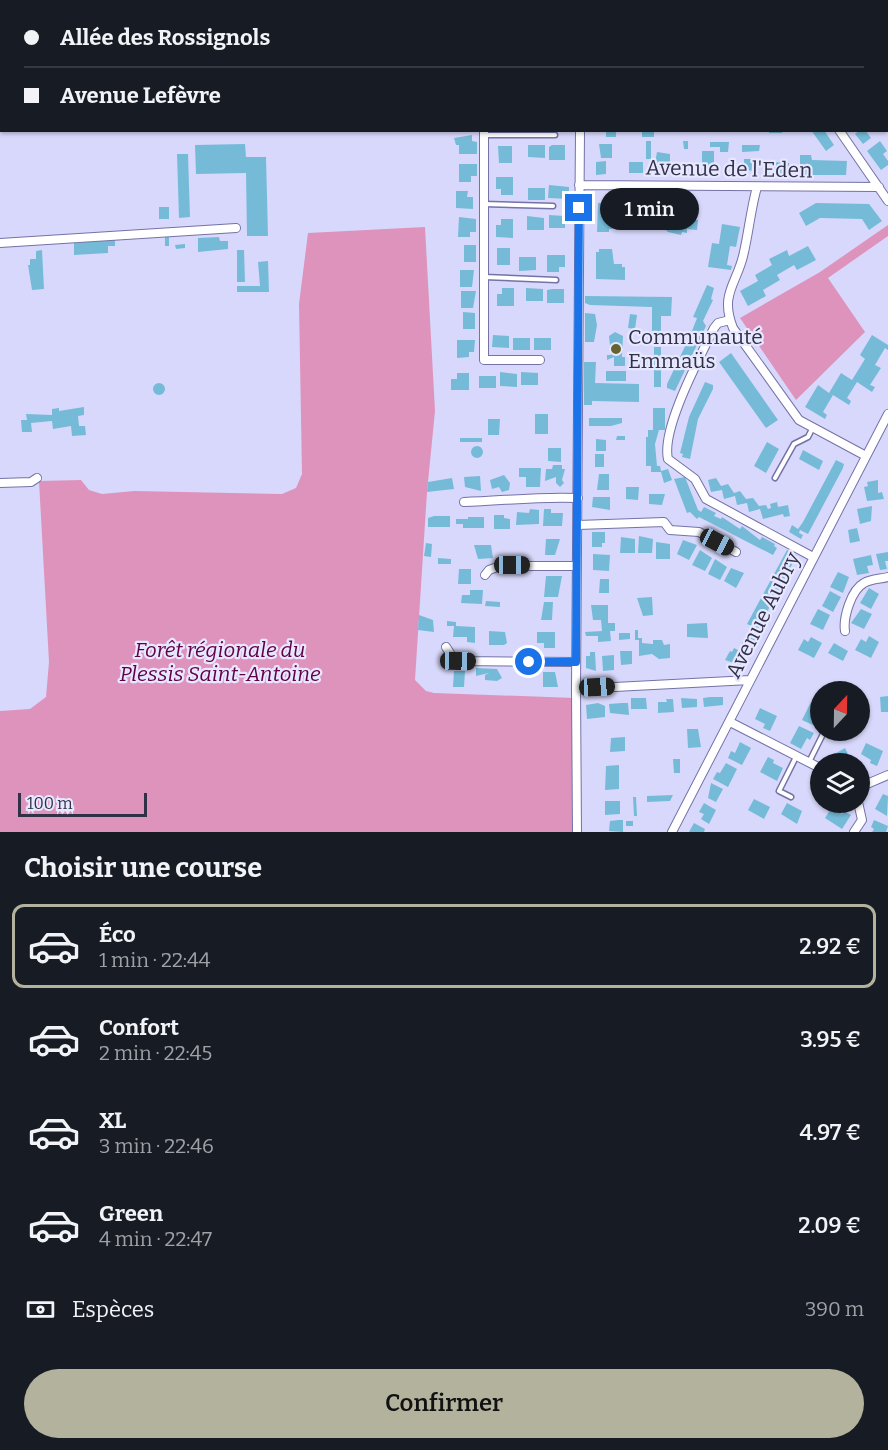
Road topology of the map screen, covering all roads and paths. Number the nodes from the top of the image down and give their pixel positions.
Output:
1 (580, 132) edge
2 (840, 132) edge
3 (484, 133) edge
4 (555, 135) dead end
5 (579, 185) junction
6 (757, 187) junction
7 (879, 187) junction
8 (888, 201) edge
9 (483, 204) junction
10 (553, 206) dead end
11 (236, 228) dead end
12 (0, 243) edge
13 (484, 278) junction
14 (556, 280) dead end
15 (730, 320) junction
16 (540, 360) dead end
17 (888, 414) edge
18 (813, 428) junction
19 (866, 456) junction
20 (37, 478) dead end
21 (775, 478) dead end
22 (0, 483) edge
23 (578, 498) junction
24 (464, 502) dead end
25 (578, 525) junction
26 (736, 552) dead end
27 (813, 556) junction
28 (577, 566) junction
29 (484, 576) dead end
30 (888, 577) edge
31 (844, 631) dead end
32 (446, 647) dead end
33 (576, 662) junction
34 (750, 680) junction
35 (576, 689) junction
36 (730, 722) junction
37 (820, 741) edge
38 (797, 756) junction
39 (809, 762) joint
40 (888, 775) edge
41 (870, 783) edge
42 (791, 797) dead end
43 (860, 813) edge
44 (578, 832) edge
45 (672, 832) edge
46 (854, 832) edge

1 - 5 street
2 - 7 street
3 - 4 lane
3 - 9 street
5 - 6 street, Avenue de l'Eden
5 - 23 street
6 - 7 street, Avenue de l'Eden
6 - 15 street
7 - 8 street
9 - 10 lane
9 - 13 street
11 - 12 street
13 - 14 lane
13 - 16 street
15 - 18 street
15 - 27 street
17 - 19 street, Avenue Aubry
18 - 19 street
18 - 21 lane
19 - 27 street, Avenue Aubry
20 - 22 street
23 - 24 street
23 - 25 street
25 - 26 street
25 - 28 street
27 - 34 street, Avenue Aubry
28 - 29 street
28 - 33 street
30 - 31 street
32 - 33 street
33 - 35 street
34 - 35 street
34 - 36 street, Avenue Aubry
35 - 44 street
36 - 38 street
36 - 45 street, Avenue Aubry
37 - 39 lane
38 - 39 street
38 - 42 lane
40 - 41 street
43 - 46 street

